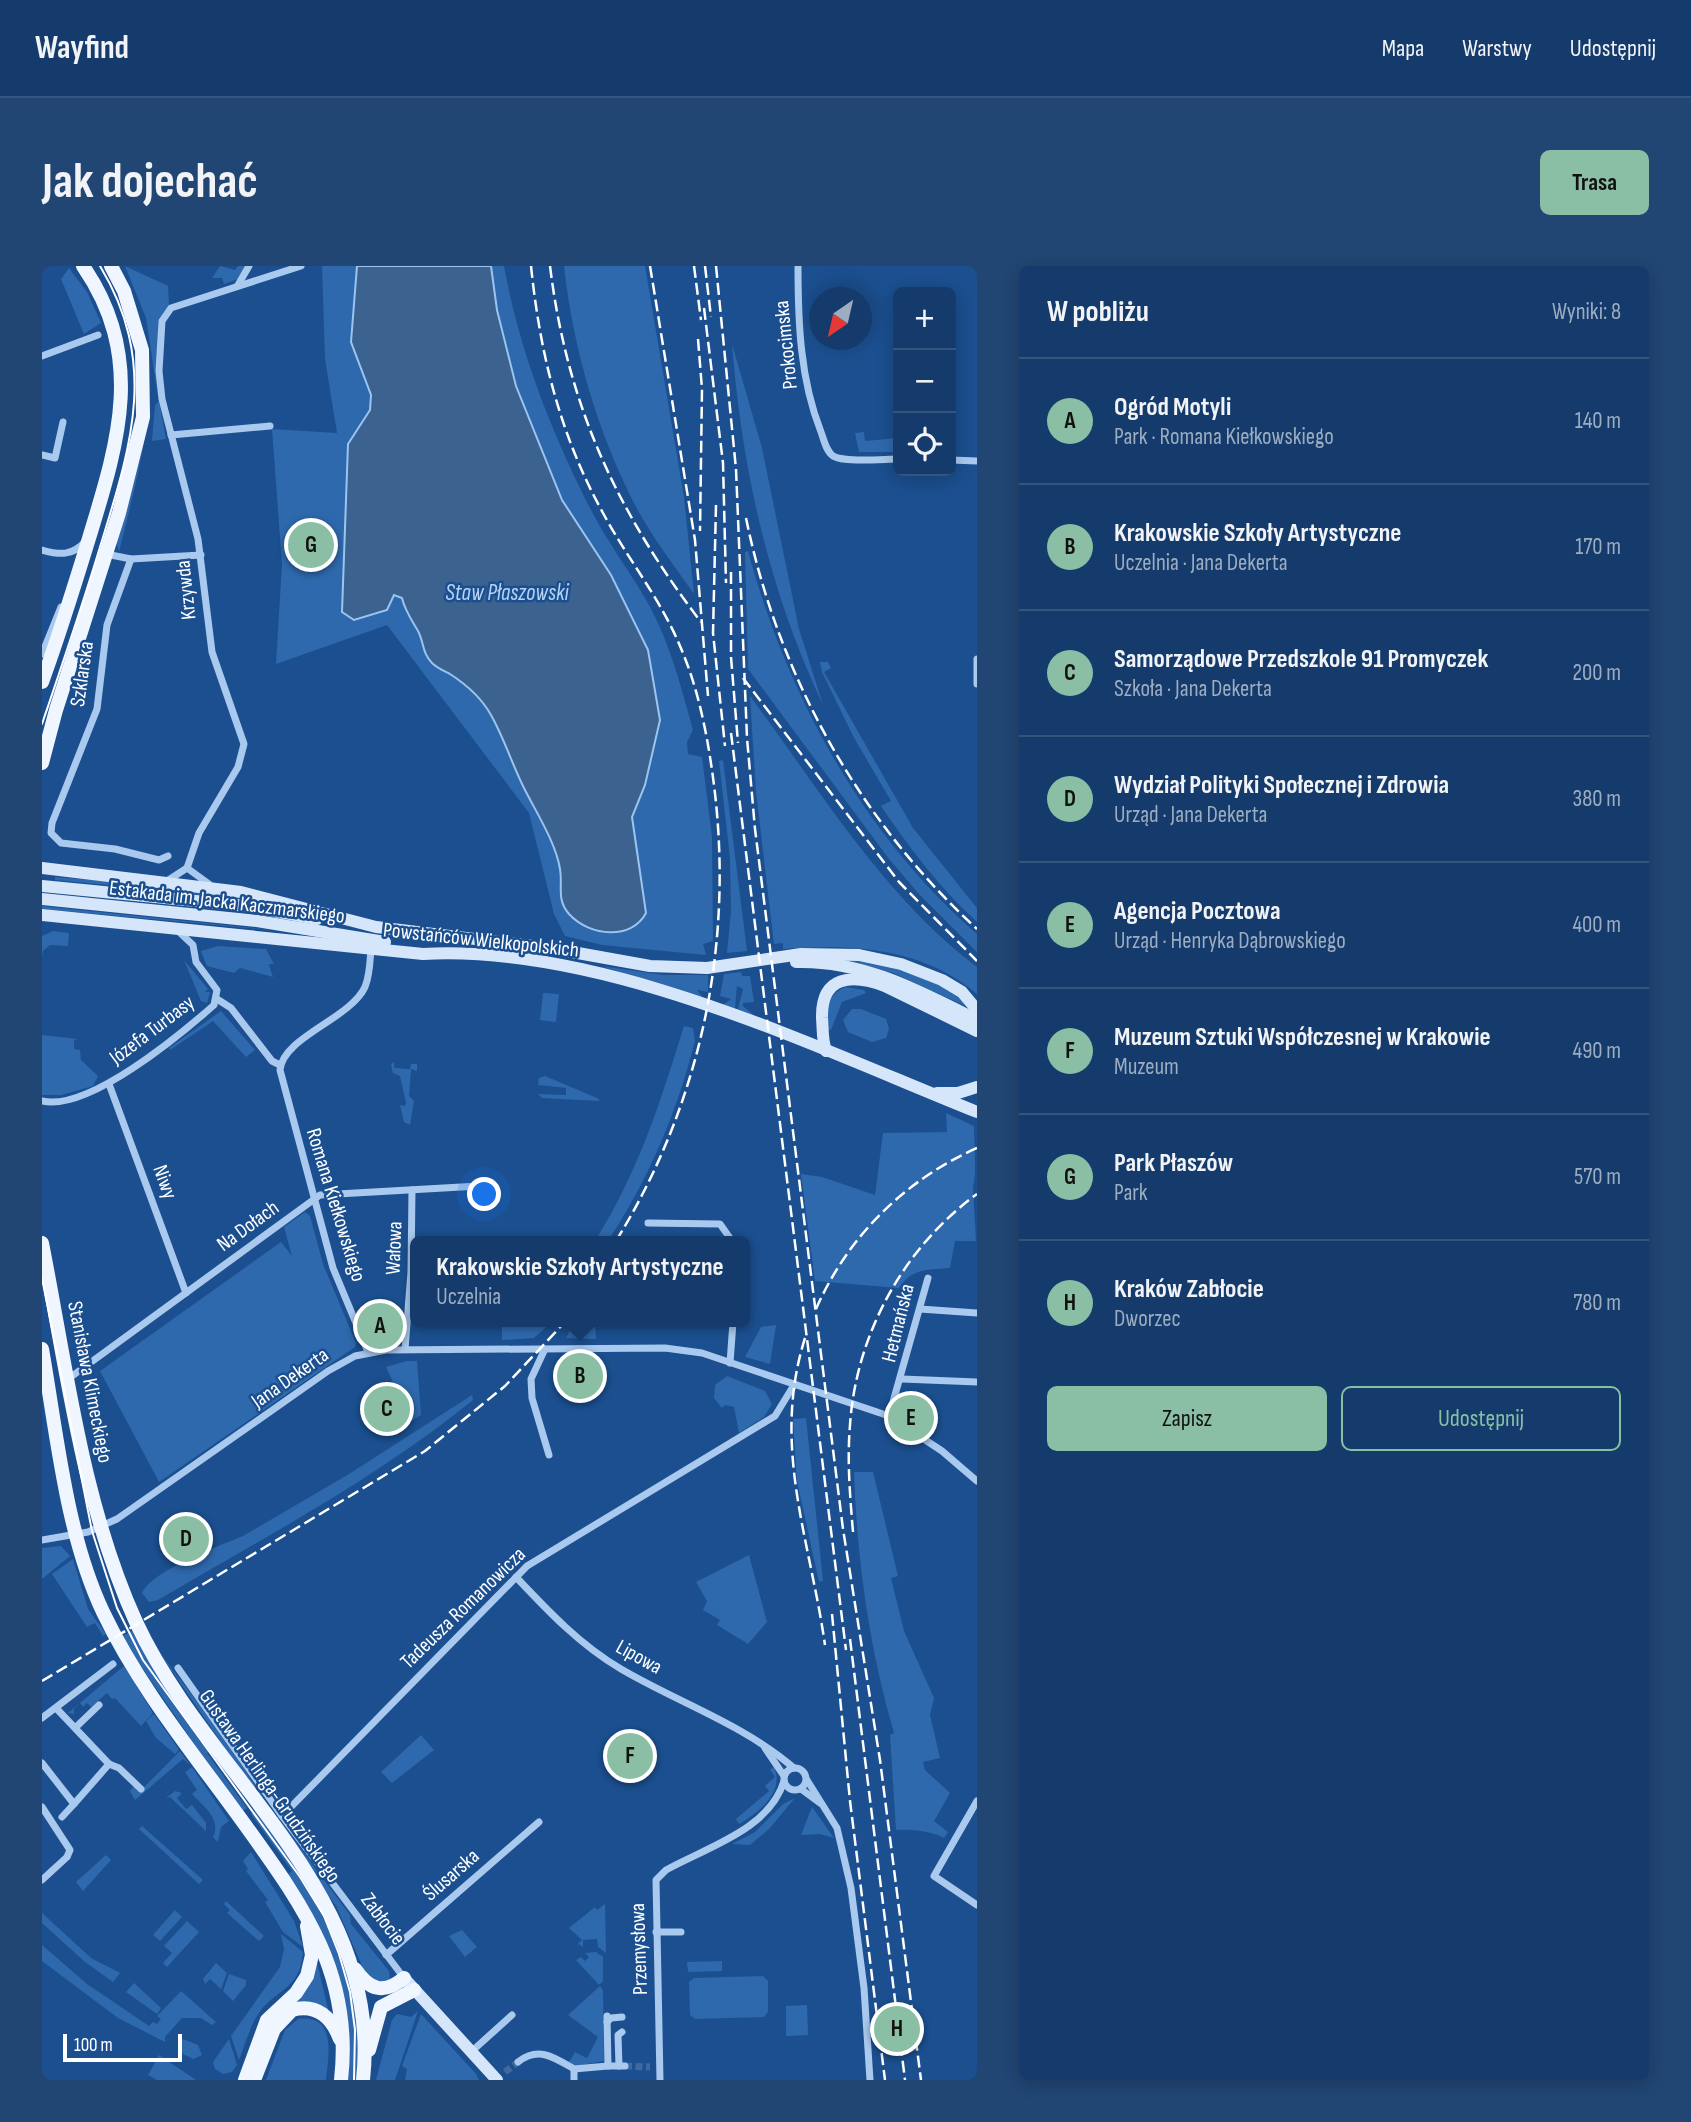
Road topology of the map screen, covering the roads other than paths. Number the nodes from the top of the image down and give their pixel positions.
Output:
1 (83, 266) edge
2 (111, 266) edge
3 (249, 266) edge
4 (301, 266) edge
5 (798, 266) edge
6 (237, 285) junction
7 (98, 335) dead end
8 (42, 356) edge
9 (63, 422) dead end
10 (270, 426) dead end
11 (171, 435) junction
12 (42, 455) edge
13 (893, 459) edge
14 (956, 460) edge
15 (977, 461) edge
16 (90, 536) junction
17 (42, 550) edge
18 (65, 554) junction
19 (106, 554) junction
20 (201, 555) junction
21 (131, 559) junction
22 (77, 579) junction
23 (42, 654) edge
24 (977, 659) edge
25 (42, 682) edge
26 (977, 684) edge
27 (42, 763) edge
28 (168, 856) dead end
29 (42, 860) edge
30 (42, 868) edge
31 (187, 868) junction
32 (60, 869) junction
33 (166, 881) junction
34 (42, 886) edge
35 (219, 889) junction
36 (42, 899) edge
37 (235, 911) junction
38 (45, 917) edge
39 (376, 927) junction
40 (177, 930) junction
41 (205, 932) junction
42 (193, 945) junction
43 (370, 948) junction
44 (449, 952) junction
45 (750, 961) junction
46 (217, 999) junction
47 (977, 1010) edge
48 (977, 1020) edge
49 (977, 1031) edge
50 (826, 1051) junction
51 (280, 1065) junction
52 (109, 1084) junction
53 (977, 1087) edge
54 (930, 1093) junction
55 (44, 1103) edge
56 (977, 1112) edge
57 (479, 1186) dead end
58 (412, 1190) junction
59 (314, 1200) junction
60 (648, 1223) dead end
61 (411, 1236) edge
62 (728, 1236) edge
63 (42, 1244) edge
64 (928, 1278) dead end
65 (410, 1285) edge
66 (186, 1293) junction
67 (920, 1309) junction
68 (977, 1313) edge
69 (733, 1327) edge
70 (42, 1349) edge
71 (405, 1349) junction
72 (544, 1351) junction
73 (368, 1352) junction
74 (730, 1363) junction
75 (68, 1379) junction
76 (902, 1379) junction
77 (977, 1382) edge
78 (794, 1385) junction
79 (889, 1416) junction
80 (549, 1455) dead end
81 (977, 1481) edge
82 (102, 1527) junction
83 (77, 1535) junction
84 (42, 1540) edge
85 (516, 1577) junction
86 (113, 1664) dead end
87 (178, 1668) dead end
88 (99, 1705) dead end
89 (56, 1708) junction
90 (42, 1718) edge
91 (76, 1727) junction
92 (762, 1745) junction
93 (42, 1763) edge
94 (109, 1764) junction
95 (794, 1768) junction
96 (784, 1779) junction
97 (807, 1780) junction
98 (141, 1789) dead end
99 (798, 1790) junction
100 (778, 1800) junction
101 (977, 1801) edge
102 (821, 1803) junction
103 (74, 1806) junction
104 (42, 1807) edge
105 (282, 1816) junction
106 (62, 1817) dead end
107 (539, 1822) dead end
108 (42, 1880) edge
109 (291, 1890) junction
110 (977, 1905) edge
111 (656, 1932) junction
112 (681, 1932) dead end
113 (386, 1955) junction
114 (351, 1961) junction
115 (404, 1978) junction
116 (414, 1990) junction
117 (512, 2015) dead end
118 (622, 2017) dead end
119 (622, 2032) dead end
120 (344, 2053) junction
121 (471, 2053) junction
122 (518, 2062) tunnel mouth
123 (608, 2066) junction
124 (650, 2067) tunnel mouth
125 (660, 2067) junction
126 (574, 2068) junction
127 (364, 2076) edge
128 (500, 2077) edge
129 (244, 2080) edge
130 (254, 2080) edge
131 (341, 2080) edge
132 (574, 2080) edge
133 (660, 2080) edge
134 (870, 2080) edge

1 - 16 main road
2 - 19 main road
3 - 6 street
4 - 6 street
5 - 13 street, Prokocimska
6 - 11 street, Krzywda
7 - 8 street
9 - 12 street
10 - 11 street
11 - 20 street, Krzywda
14 - 15 street
16 - 18 street
16 - 22 main road
17 - 18 street
18 - 22 street
19 - 21 street
19 - 27 main road
20 - 21 street
20 - 31 street, Krzywda
21 - 28 street, Szklarska
22 - 23 street
22 - 25 main road
24 - 26 street
29 - 32 main road
30 - 32 main road, Powstańców Wielkopolskich
31 - 33 street
31 - 35 street
32 - 33 main road, Powstańców Wielkopolskich
33 - 35 main road, Powstańców Wielkopolskich
34 - 37 main road, Estakada im. Jacka Kaczmarskiego
35 - 39 main road, Powstańców Wielkopolskich
36 - 37 main road, Estakada im. Jacka Kaczmarskiego
37 - 39 main road, Estakada im. Jacka Kaczmarskiego
37 - 44 main road, Estakada im. Jacka Kaczmarskiego
38 - 40 main road, Powstańców Wielkopolskich
39 - 45 main road, Powstańców Wielkopolskich
40 - 41 main road, Powstańców Wielkopolskich
40 - 42 street, Józefa Turbasy
41 - 42 street
41 - 43 main road, Powstańców Wielkopolskich
42 - 46 street, Józefa Turbasy
43 - 44 main road, Powstańców Wielkopolskich
43 - 51 street
44 - 50 main road, Powstańców Wielkopolskich
45 - 47 main road, Powstańców Wielkopolskich
45 - 48 main road
46 - 51 street
46 - 52 street, Józefa Turbasy
49 - 50 main road
50 - 54 main road, Powstańców Wielkopolskich
51 - 59 street, Romana Kiełkowskiego
52 - 55 street, Józefa Turbasy
52 - 66 street, Niwy
53 - 54 main road
54 - 56 main road, Powstańców Wielkopolskich
57 - 58 street, Na Dołach
58 - 59 street, Na Dołach
58 - 61 street, Wałowa
59 - 66 street, Na Dołach
59 - 73 street, Romana Kiełkowskiego
60 - 62 street
63 - 75 main road, Stanisława Klimeckiego
64 - 67 street, Hetmańska
65 - 71 street, Wałowa
66 - 75 street, Na Dołach
67 - 68 street
67 - 76 street, Hetmańska
69 - 74 street
70 - 83 main road, Stanisława Klimeckiego
71 - 72 street, Jana Dekerta
71 - 73 street, Jana Dekerta
72 - 74 street, Jana Dekerta
72 - 80 street
73 - 82 street, Jana Dekerta
74 - 78 street, Jana Dekerta
75 - 82 main road, Stanisława Klimeckiego
76 - 77 street
76 - 79 street, Hetmańska
78 - 79 street, Jana Dekerta
78 - 85 street, Tadeusza Romanowicza
79 - 81 street, Jana Dekerta
82 - 83 street, Jana Dekerta
82 - 114 main road, Gustawa Herlinga-Grudzińskiego
83 - 84 street, Jana Dekerta
83 - 109 main road, Gustawa Herlinga-Grudzińskiego
85 - 92 street, Lipowa
85 - 105 street, Tadeusza Romanowicza
86 - 89 street
87 - 105 street, Zabłocie
88 - 91 street
89 - 90 street
89 - 91 street
91 - 94 street
92 - 95 street, Lipowa
92 - 96 street, Lipowa
93 - 103 street
94 - 98 street
94 - 103 street
95 - 96 street
95 - 97 street
96 - 99 street
96 - 100 street
97 - 99 street
97 - 102 street
99 - 100 street, Przemysłowa
99 - 102 street
100 - 111 street, Przemysłowa
101 - 110 street
102 - 134 street
103 - 106 street
104 - 108 street
105 - 113 street, Zabłocie
107 - 113 street, Ślusarska
109 - 120 main road, Gustawa Herlinga-Grudzińskiego
109 - 129 main road
111 - 112 street
111 - 125 street, Przemysłowa
113 - 115 street, Zabłocie
114 - 115 main road
114 - 127 main road, Gustawa Herlinga-Grudzińskiego
115 - 116 main road, Zabłocie
116 - 121 main road, Zabłocie
116 - 127 main road
117 - 121 street
118 - 123 street
119 - 123 street
120 - 130 main road
120 - 131 main road, Gustawa Herlinga-Grudzińskiego
121 - 128 main road, Zabłocie
122 - 126 street
123 - 126 street
124 - 125 street
125 - 133 street, Przemysłowa
126 - 132 street

